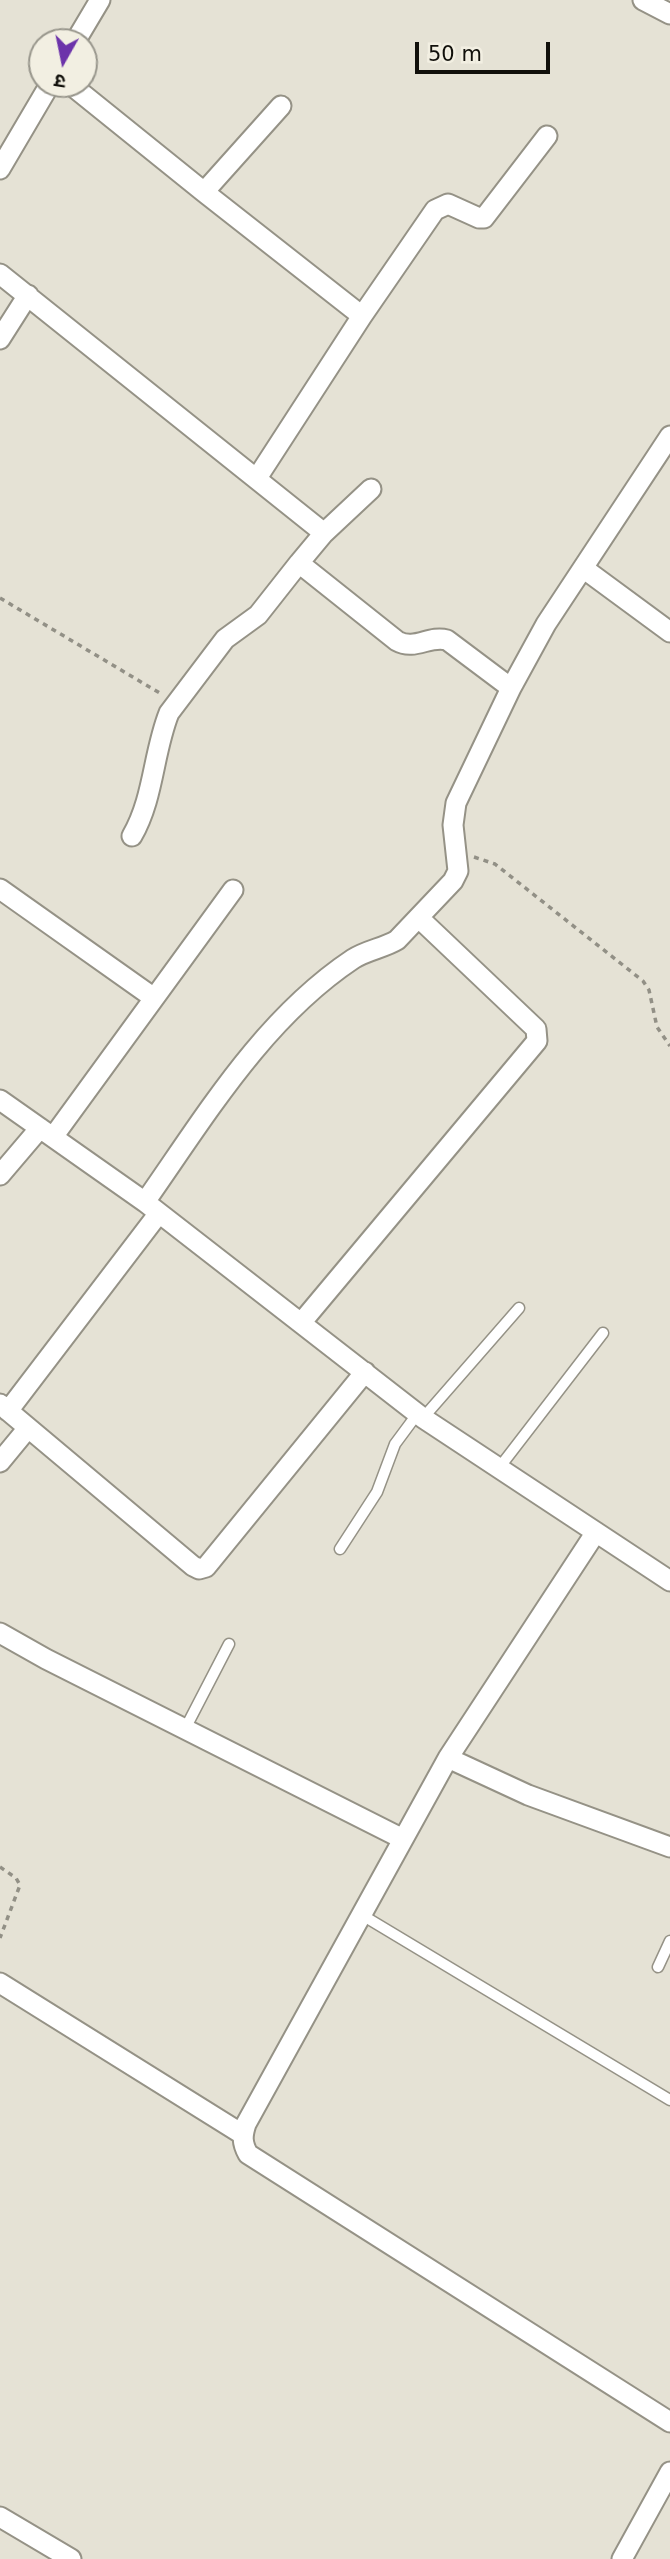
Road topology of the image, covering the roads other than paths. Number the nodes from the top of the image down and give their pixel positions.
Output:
1 (77, 0) edge
2 (643, 0) edge
3 (97, 6) edge
4 (670, 14) edge
5 (84, 28) edge
6 (42, 98) edge
7 (87, 98) edge
8 (281, 106) dead end
9 (547, 136) dead end
10 (0, 169) edge
11 (204, 192) junction
12 (0, 274) edge
13 (28, 295) junction
14 (362, 316) junction
15 (0, 339) edge
16 (670, 436) edge
17 (257, 478) junction
18 (371, 489) dead end
19 (324, 533) junction
20 (299, 563) junction
21 (583, 568) junction
22 (670, 632) edge
23 (511, 688) junction
24 (132, 836) dead end
25 (0, 889) edge
26 (233, 890) dead end
27 (419, 918) junction
28 (154, 998) junction
29 (0, 1100) edge
30 (46, 1133) junction
31 (0, 1175) edge
32 (152, 1208) junction
33 (519, 1308) dead end
34 (301, 1323) junction
35 (603, 1333) dead end
36 (365, 1372) junction
37 (4, 1408) edge
38 (420, 1415) junction
39 (28, 1428) junction
40 (0, 1462) edge
41 (499, 1468) junction
42 (596, 1532) junction
43 (340, 1549) dead end
44 (670, 1581) edge
45 (0, 1633) edge
46 (229, 1644) dead end
47 (185, 1729) junction
48 (448, 1758) junction
49 (404, 1839) junction
50 (670, 1847) edge
51 (362, 1915) junction
52 (670, 1941) edge
53 (658, 1967) dead end
54 (0, 1983) edge
55 (670, 2100) edge
56 (242, 2134) junction
57 (670, 2422) edge
58 (670, 2472) edge
59 (0, 2517) edge
60 (71, 2559) edge
61 (622, 2559) edge

1 - 3 street
2 - 4 street
3 - 5 street
6 - 10 street
7 - 11 street
8 - 11 street
9 - 14 street
11 - 14 street
12 - 13 street
13 - 15 street
13 - 17 street
14 - 17 street
16 - 21 street
17 - 19 street
18 - 19 street
19 - 20 street
20 - 23 street
20 - 24 street
21 - 22 street
21 - 23 street
23 - 27 street
25 - 28 street
26 - 28 street
27 - 32 street
27 - 34 street
28 - 30 street
29 - 30 street
30 - 31 street
30 - 32 street
32 - 34 street
32 - 37 street
33 - 38 lane
34 - 36 street
35 - 41 lane
36 - 38 street
36 - 39 street
37 - 39 street
38 - 41 street
38 - 43 lane
39 - 40 street
41 - 42 street
42 - 44 street
42 - 48 street
45 - 47 street
46 - 47 lane
47 - 49 street
48 - 49 street
48 - 50 street
49 - 51 street
51 - 55 lane
51 - 56 street
52 - 53 lane
54 - 56 street
56 - 57 street
58 - 61 street
59 - 60 street

